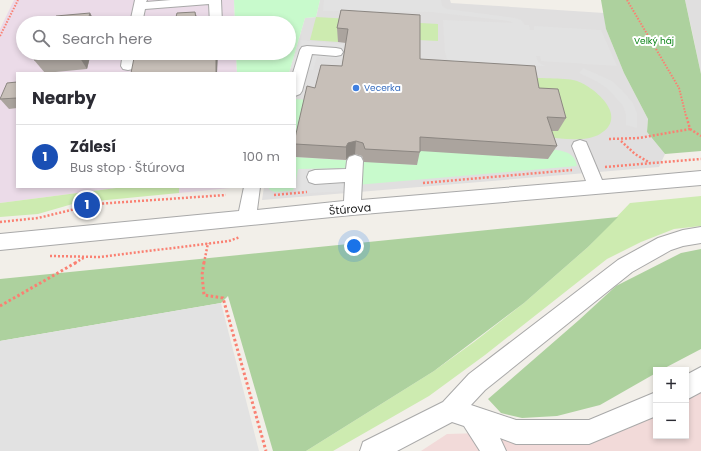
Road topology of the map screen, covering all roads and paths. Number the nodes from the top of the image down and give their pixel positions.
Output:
1 (18, 0) edge
2 (214, 0) edge
3 (628, 0) edge
4 (141, 3) edge
5 (138, 16) edge
6 (215, 16) edge
7 (0, 36) edge
8 (336, 52) dead end
9 (129, 60) edge
10 (128, 66) dead end
11 (296, 88) edge
12 (690, 129) junction
13 (701, 136) edge
14 (609, 138) dead end
15 (620, 140) junction
16 (580, 146) dead end
17 (701, 159) edge
18 (650, 163) junction
19 (603, 167) dead end
20 (572, 170) dead end
21 (315, 178) dead end
22 (701, 178) edge
23 (423, 184) dead end
24 (597, 187) junction
25 (252, 188) edge
26 (226, 195) dead end
27 (352, 208) junction
28 (246, 219) junction
29 (0, 222) edge
30 (701, 235) edge
31 (0, 242) edge
32 (208, 244) dead end
33 (85, 256) dead end
34 (0, 306) edge
35 (701, 378) edge
36 (689, 386) edge
37 (653, 405) edge
38 (461, 413) junction
39 (394, 445) edge
40 (266, 451) edge
41 (372, 451) edge
42 (494, 451) edge

1 - 7 path
2 - 4 street
2 - 6 street
3 - 12 path
4 - 5 street
8 - 11 street
9 - 10 street
12 - 13 path
12 - 15 path
14 - 15 path
15 - 18 path
16 - 24 street
17 - 18 path
18 - 19 path
20 - 23 path
21 - 27 street
22 - 24 street, Štúrova
24 - 27 street, Štúrova
25 - 28 street
26 - 29 path
27 - 28 street, Štúrova
28 - 31 street, Štúrova
30 - 38 street
32 - 40 path
33 - 34 path
35 - 36 street
37 - 38 street
38 - 39 street
38 - 42 street
39 - 41 street

